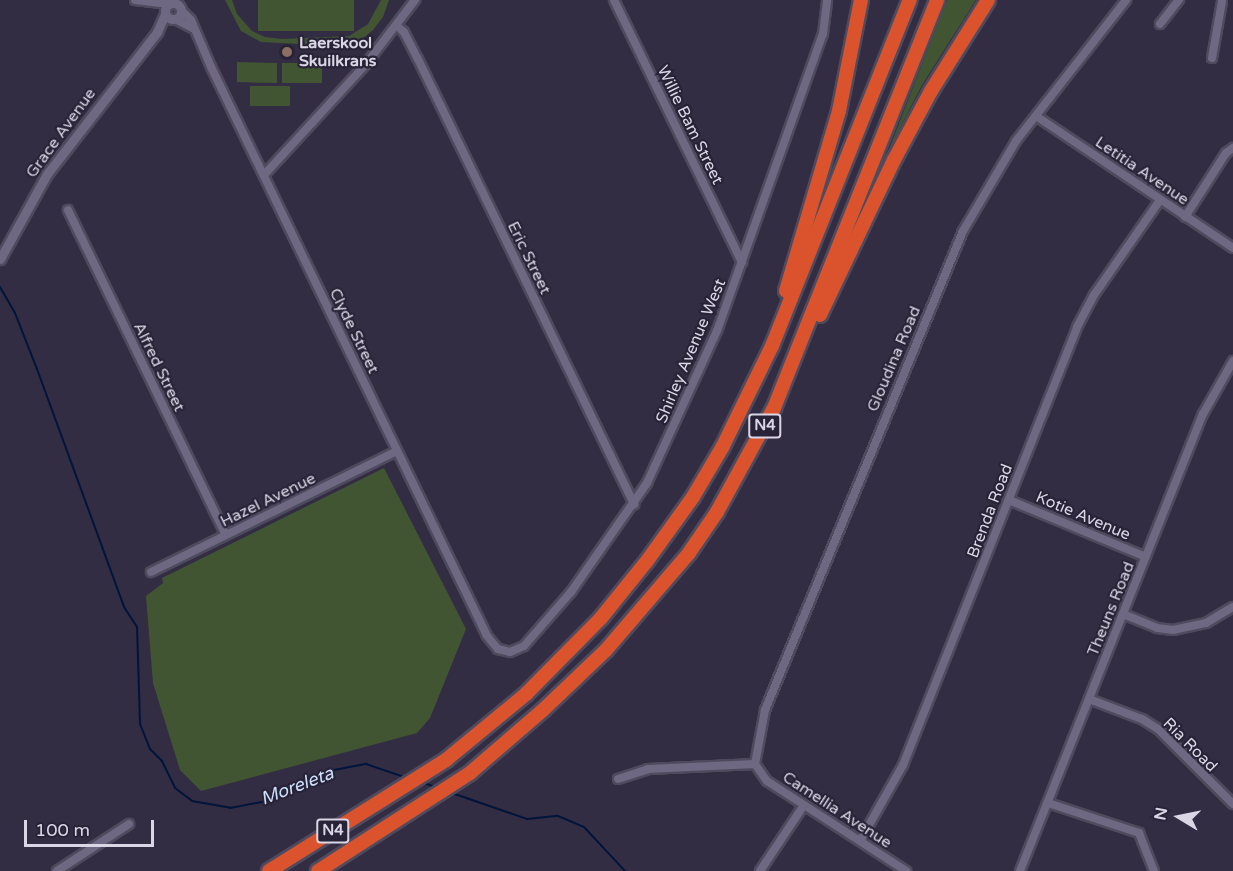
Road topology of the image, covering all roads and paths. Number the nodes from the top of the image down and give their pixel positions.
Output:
1 (135, 0) edge
2 (415, 0) edge
3 (614, 0) edge
4 (827, 0) edge
5 (861, 0) edge
6 (910, 0) edge
7 (937, 0) edge
8 (988, 0) edge
9 (1126, 0) edge
10 (1179, 0) edge
11 (1221, 0) edge
12 (1233, 4) edge
13 (174, 9) edge
14 (1160, 24) dead end
15 (397, 26) junction
16 (1212, 58) dead end
17 (1036, 116) junction
18 (1233, 148) edge
19 (264, 175) junction
20 (1160, 200) junction
21 (68, 210) dead end
22 (1185, 217) junction
23 (1233, 248) edge
24 (0, 259) edge
25 (742, 262) junction
26 (772, 346) junction
27 (1233, 361) edge
28 (774, 408) junction
29 (397, 451) junction
30 (1009, 500) junction
31 (634, 504) junction
32 (226, 536) junction
33 (1146, 557) junction
34 (151, 572) dead end
35 (1233, 607) edge
36 (1123, 614) junction
37 (493, 645) joint
38 (1089, 699) junction
39 (755, 764) junction
40 (618, 779) dead end
41 (1048, 803) junction
42 (1233, 804) edge
43 (804, 805) junction
44 (129, 824) dead end
45 (860, 841) junction
46 (57, 871) edge
47 (269, 871) edge
48 (318, 871) edge
49 (760, 871) edge
50 (906, 871) edge
51 (1020, 871) edge
52 (1154, 871) edge

1 - 13 street, Clyde Street
2 - 15 street
3 - 25 street, Willie Bam Street
4 - 25 street, Shirley Avenue West
5 - 26 highway
6 - 26 highway, N4
7 - 28 highway, N4
8 - 28 highway
9 - 17 street, Gloudina Road
10 - 14 street
11 - 12 street
11 - 16 street
13 - 19 street, Clyde Street
13 - 24 street, Grace Avenue
15 - 19 street
15 - 31 street, Eric Street
17 - 20 street, Letitia Avenue
17 - 39 street, Gloudina Road
18 - 22 street
19 - 29 street, Clyde Street
20 - 22 street, Letitia Avenue
20 - 30 street, Brenda Road
21 - 32 street, Alfred Street
22 - 23 street, Letitia Avenue
25 - 31 street, Shirley Avenue West
26 - 47 highway, N4
27 - 33 street, Theuns Road
28 - 48 highway, N4
29 - 32 street, Hazel Avenue
29 - 37 street, Clyde Street
30 - 33 street, Kotie Avenue
30 - 45 street, Brenda Road
31 - 37 street, Shirley Avenue West
32 - 34 street, Hazel Avenue
33 - 36 street, Theuns Road
35 - 36 street
36 - 38 street, Theuns Road
38 - 41 street, Theuns Road
38 - 42 street, Ria Road
39 - 40 street
39 - 43 street, Camellia Avenue
41 - 51 street, Theuns Road
41 - 52 street
43 - 45 street, Camellia Avenue
43 - 49 street
44 - 46 street
45 - 50 street, Camellia Avenue

